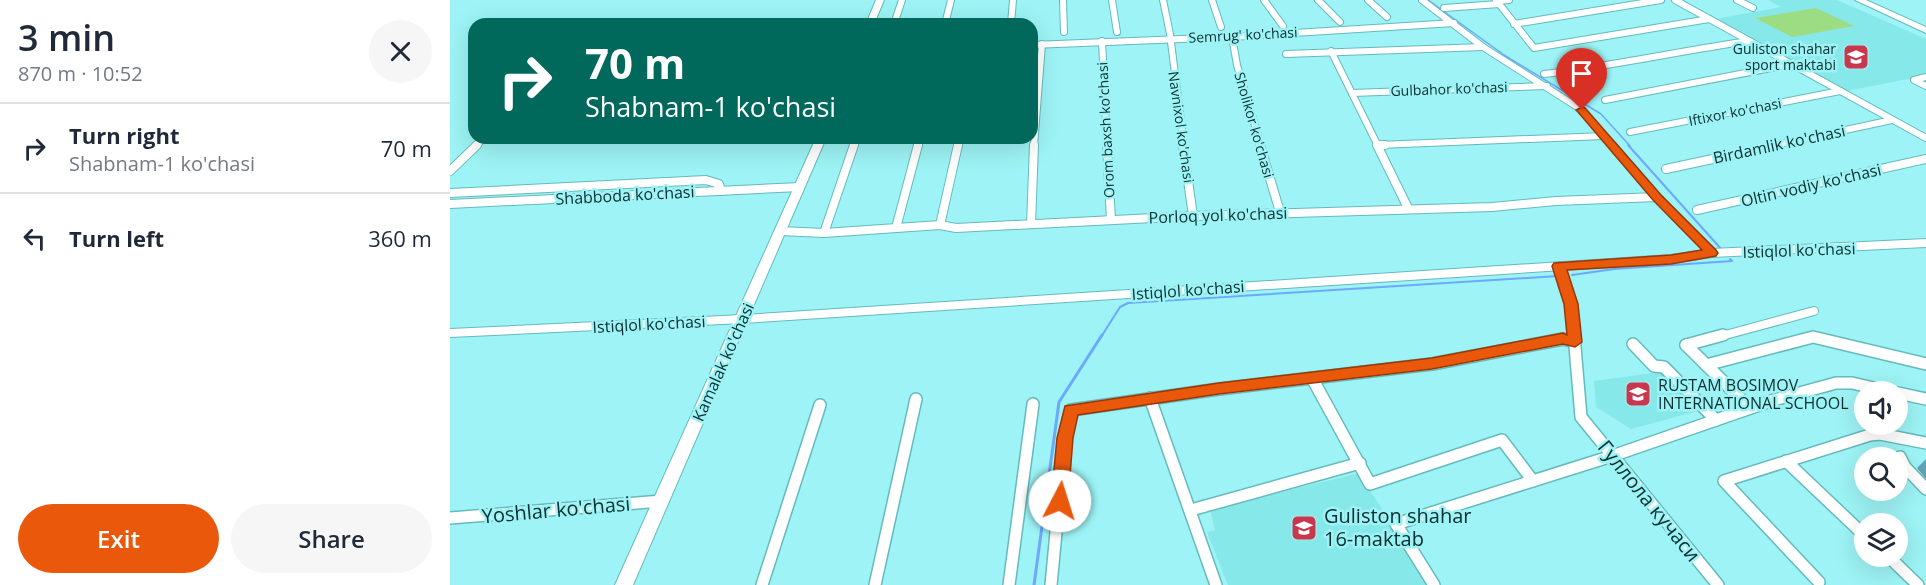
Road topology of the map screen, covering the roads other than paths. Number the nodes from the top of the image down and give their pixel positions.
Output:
1 (880, 0) edge
2 (902, 0) edge
3 (951, 0) edge
4 (1013, 0) edge
5 (1064, 0) edge
6 (1112, 0) edge
7 (1163, 0) edge
8 (1212, 0) edge
9 (1264, 0) edge
10 (1318, 0) edge
11 (1368, 0) edge
12 (1422, 0) edge
13 (1509, 0) edge
14 (1661, 0) edge
15 (1675, 0) edge
16 (1737, 0) edge
17 (1859, 0) edge
18 (1869, 0) edge
19 (1497, 2) edge
20 (1444, 8) dead end
21 (1753, 8) dead end
22 (1387, 17) dead end
23 (872, 18) edge
24 (896, 18) edge
25 (946, 18) edge
26 (1012, 18) edge
27 (1709, 19) junction
28 (1340, 22) dead end
29 (1454, 23) junction
30 (1514, 24) junction
31 (1926, 25) edge
32 (1282, 26) dead end
33 (1221, 27) dead end
34 (1926, 30) edge
35 (1065, 32) dead end
36 (1117, 32) dead end
37 (1232, 37) junction
38 (1169, 39) junction
39 (1102, 41) junction
40 (1748, 41) junction
41 (1038, 44) edge
42 (1042, 44) junction
43 (1483, 47) junction
44 (1332, 51) junction
45 (1286, 54) dead end
46 (1792, 64) junction
47 (1544, 74) dead end
48 (1926, 77) edge
49 (1547, 86) junction
50 (1926, 86) edge
51 (1840, 91) junction
52 (1352, 93) junction
53 (1038, 94) edge
54 (1605, 100) dead end
55 (1892, 120) junction
56 (1630, 132) dead end
57 (1604, 136) junction
58 (1926, 138) edge
59 (478, 144) edge
60 (818, 144) edge
61 (854, 144) edge
62 (918, 144) edge
63 (957, 144) edge
64 (1034, 144) edge
65 (1378, 145) junction
66 (1926, 159) edge
67 (1666, 170) dead end
68 (450, 171) edge
69 (800, 187) junction
70 (493, 191) junction
71 (721, 191) junction
72 (450, 192) edge
73 (1657, 197) junction
74 (482, 203) junction
75 (450, 204) edge
76 (1408, 208) junction
77 (1697, 210) dead end
78 (1280, 212) junction
79 (1193, 216) junction
80 (1111, 220) junction
81 (1031, 224) junction
82 (940, 225) junction
83 (896, 228) junction
84 (780, 231) junction
85 (824, 233) junction
86 (1926, 243) edge
87 (1712, 253) junction
88 (1559, 266) junction
89 (1814, 311) dead end
90 (743, 319) junction
91 (450, 333) edge
92 (1575, 342) junction
93 (1633, 344) dead end
94 (1926, 364) edge
95 (1706, 365) junction
96 (1312, 378) junction
97 (1854, 383) edge
98 (1908, 395) edge
99 (1150, 398) junction
100 (916, 399) dead end
101 (1926, 399) edge
102 (1033, 404) dead end
103 (820, 405) dead end
104 (1750, 408) junction
105 (1716, 420) junction
106 (1926, 443) edge
107 (1612, 456) junction
108 (1786, 461) junction
109 (1359, 463) junction
110 (1908, 470) edge
111 (1533, 481) junction
112 (1926, 489) edge
113 (662, 501) junction
114 (1191, 510) junction
115 (450, 518) edge
116 (1854, 525) edge
117 (1899, 567) edge
118 (1819, 582) dead end
119 (624, 585) edge
120 (762, 585) edge
121 (875, 585) edge
122 (1009, 585) edge
123 (1051, 585) edge
124 (1216, 585) edge
125 (1434, 585) edge
126 (1718, 585) edge
127 (1918, 585) edge

1 - 23 main road
2 - 24 street
3 - 25 street
4 - 26 street
5 - 35 street
6 - 36 street
7 - 38 street, Navnixol ko'chasi
8 - 33 street
9 - 32 street
10 - 28 street
11 - 22 street
12 - 29 street
13 - 19 street
14 - 30 street
15 - 27 street
16 - 21 street
17 - 34 main road
18 - 31 main road
19 - 20 street
19 - 30 street
27 - 30 street
27 - 40 street
29 - 37 street, Semrug' ko'chasi
29 - 43 street
37 - 38 street, Semrug' ko'chasi
37 - 78 street, Sholikor ko'chasi
38 - 39 street, Semrug' ko'chasi
38 - 79 street, Navnixol ko'chasi
39 - 42 street, Semrug' ko'chasi
39 - 80 street, Orom baxsh ko'chasi
40 - 46 street
40 - 47 street
41 - 42 street, Semrug' ko'chasi
42 - 53 street
43 - 44 street
43 - 49 street
44 - 45 street
44 - 52 street
46 - 51 street
46 - 54 street
48 - 50 street
49 - 52 street, Gulbahor ko'chasi
49 - 57 street
51 - 55 street
51 - 56 street, Iftixor ko'chasi
52 - 65 street
55 - 58 street
55 - 67 street, Birdamlik ko'chasi
57 - 65 street
57 - 73 street
59 - 68 street
60 - 69 main road, Kamalak ko'chasi
61 - 85 street
62 - 83 street
63 - 82 street
64 - 81 street
65 - 76 street
66 - 77 street, Oltin vodiy ko'chasi
69 - 71 street, Shabboda ko'chasi
69 - 84 main road, Kamalak ko'chasi
70 - 71 street
70 - 72 street
70 - 74 street
71 - 74 street, Shabboda ko'chasi
73 - 76 street, Porloq yol ko'chasi
73 - 87 street
74 - 75 street, Shabboda ko'chasi
76 - 78 street, Porloq yol ko'chasi
78 - 79 street, Porloq yol ko'chasi
79 - 80 street, Porloq yol ko'chasi
80 - 81 street, Porloq yol ko'chasi
81 - 82 street, Porloq yol ko'chasi
82 - 83 street, Porloq yol ko'chasi
83 - 85 street, Porloq yol ko'chasi
84 - 85 street, Porloq yol ko'chasi
84 - 90 main road, Kamalak ko'chasi
86 - 87 street, Istiqlol ko'chasi
87 - 88 street, Istiqlol ko'chasi
88 - 90 street, Istiqlol ko'chasi
88 - 92 street
89 - 95 street
90 - 91 street, Istiqlol ko'chasi
90 - 113 main road, Kamalak ko'chasi
92 - 96 street
92 - 107 street, Гуллола кучаси
93 - 105 street
94 - 95 street
95 - 104 street
96 - 99 street
96 - 109 street
97 - 104 street
98 - 101 street
99 - 114 street
99 - 123 street
100 - 121 street
102 - 122 street
103 - 120 street
104 - 105 street
105 - 107 street
106 - 108 street
107 - 111 street
107 - 126 street, Гуллола кучаси
108 - 116 street
108 - 118 street
109 - 111 street
109 - 114 street
110 - 112 street
111 - 125 street
113 - 115 street, Yoshlar ko'chasi
113 - 119 main road, Kamalak ko'chasi
114 - 124 street
117 - 127 street

